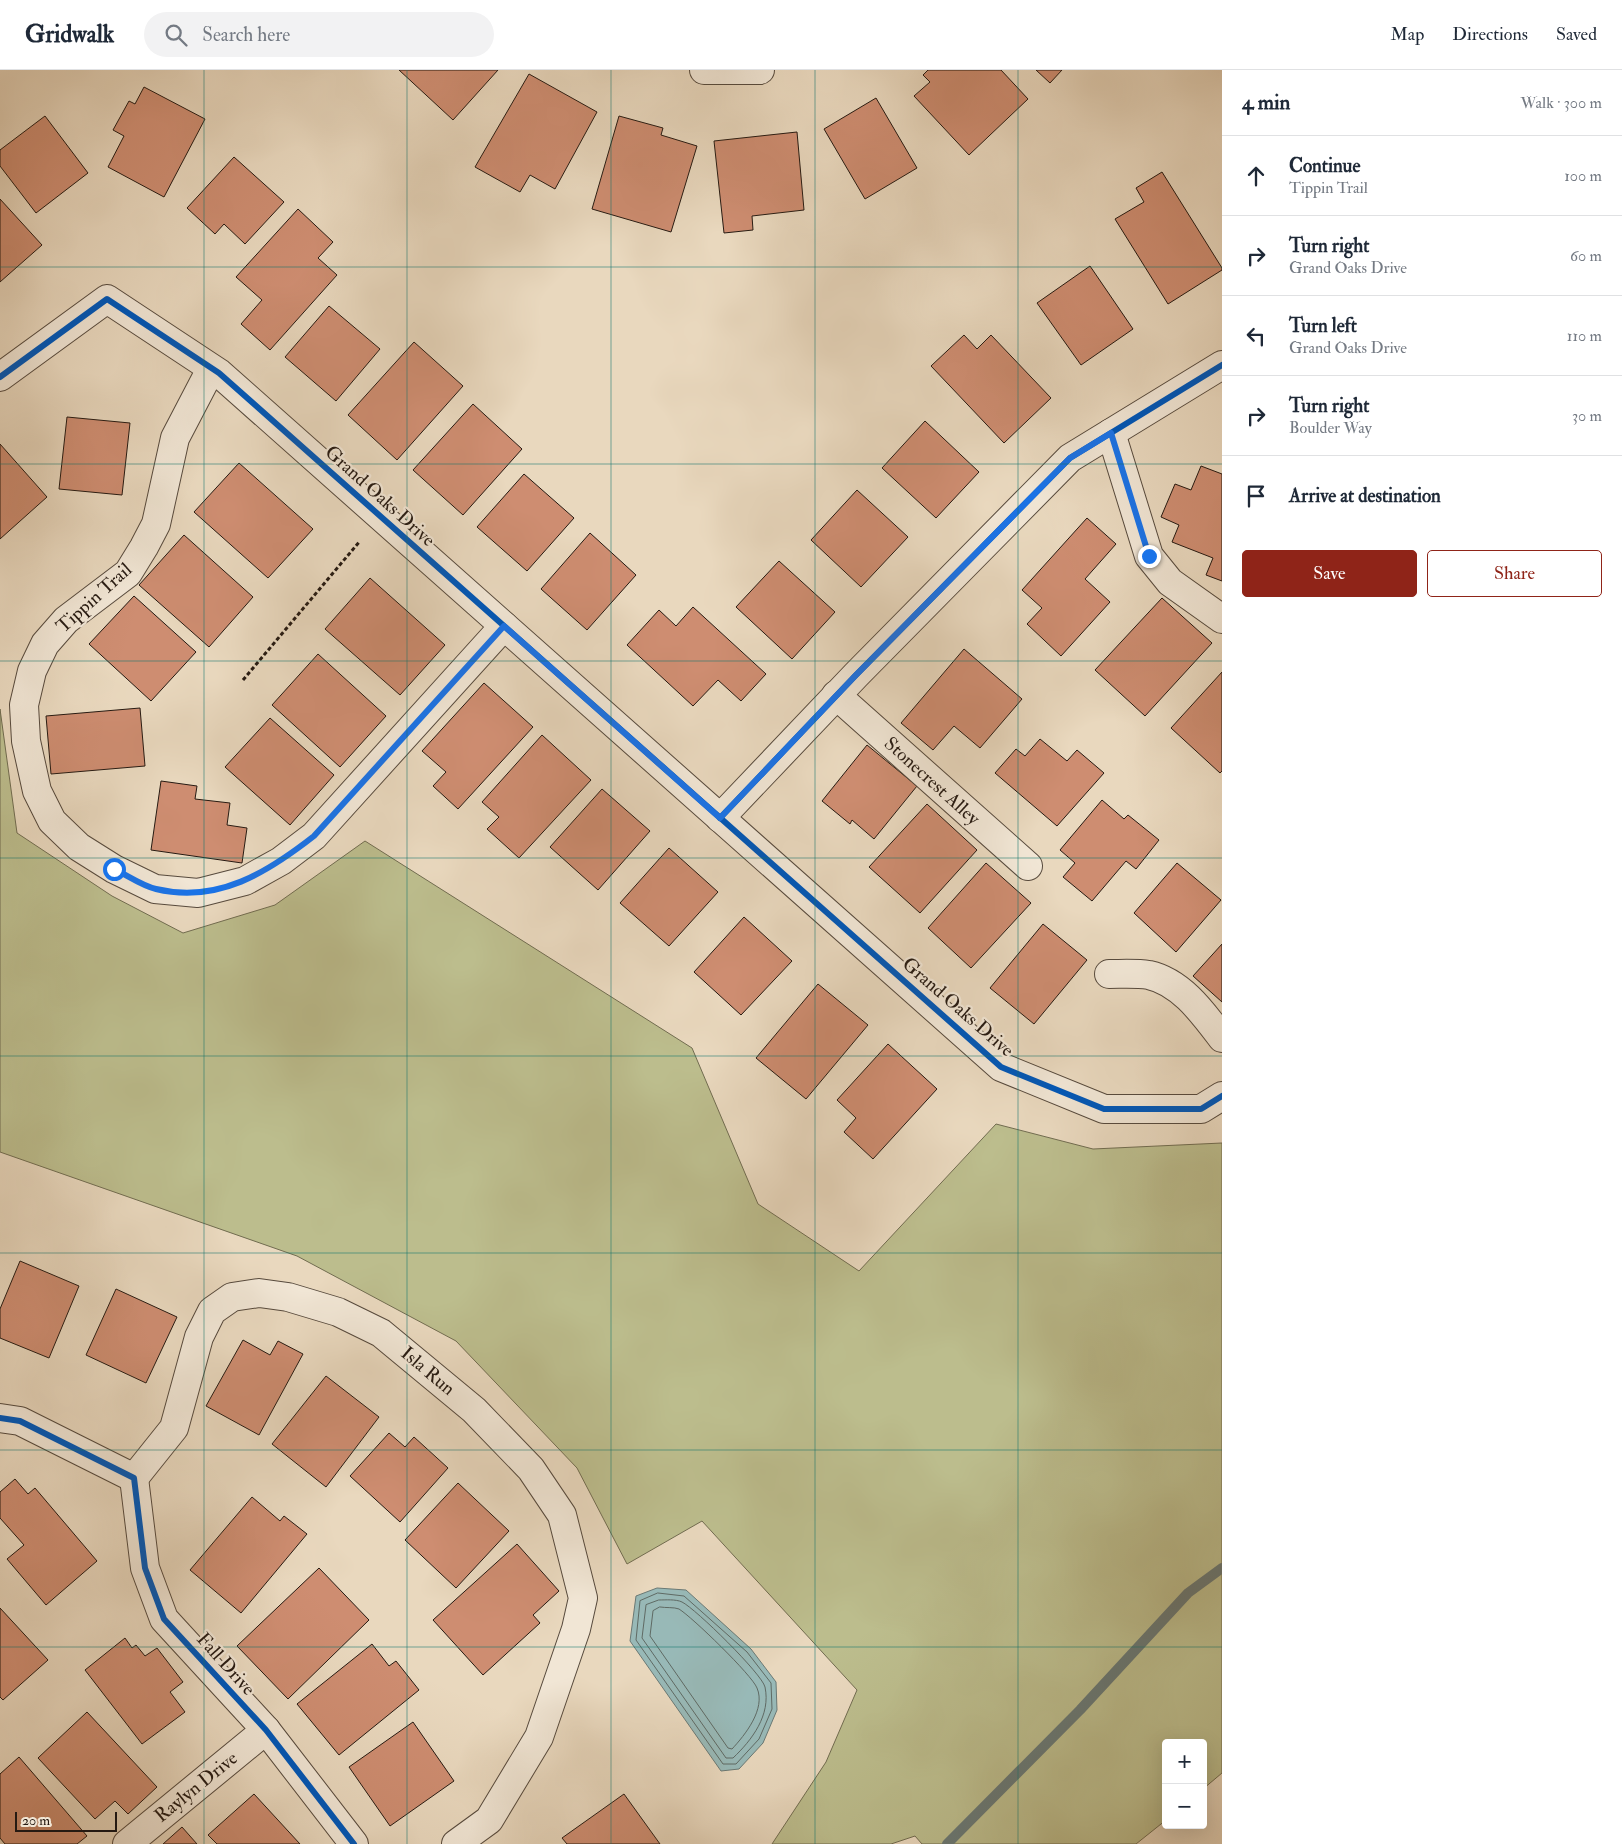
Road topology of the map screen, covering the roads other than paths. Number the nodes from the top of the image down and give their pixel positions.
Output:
1 (704, 70) edge
2 (760, 70) edge
3 (1222, 365) edge
4 (211, 369) junction
5 (0, 377) edge
6 (1111, 433) junction
7 (1222, 619) edge
8 (504, 626) junction
9 (836, 696) junction
10 (720, 818) junction
11 (1028, 866) dead end
12 (1109, 974) dead end
13 (1222, 1038) edge
14 (1222, 1096) edge
15 (0, 1418) edge
16 (134, 1478) junction
17 (266, 1730) junction
18 (127, 1844) edge
19 (354, 1844) edge
20 (456, 1844) edge

1 - 2 street
3 - 6 street
4 - 5 street, Grand Oaks Drive
4 - 8 street, Grand Oaks Drive
4 - 8 street, Tippin Trail
6 - 7 street
6 - 9 street
8 - 10 street, Grand Oaks Drive
9 - 10 street
9 - 11 street, Stonecrest Alley
10 - 14 street, Grand Oaks Drive
12 - 13 street
15 - 16 street
16 - 17 street, Fall Drive
16 - 20 street, Isla Run
17 - 18 street, Raylyn Drive
17 - 19 street, Fall Drive

